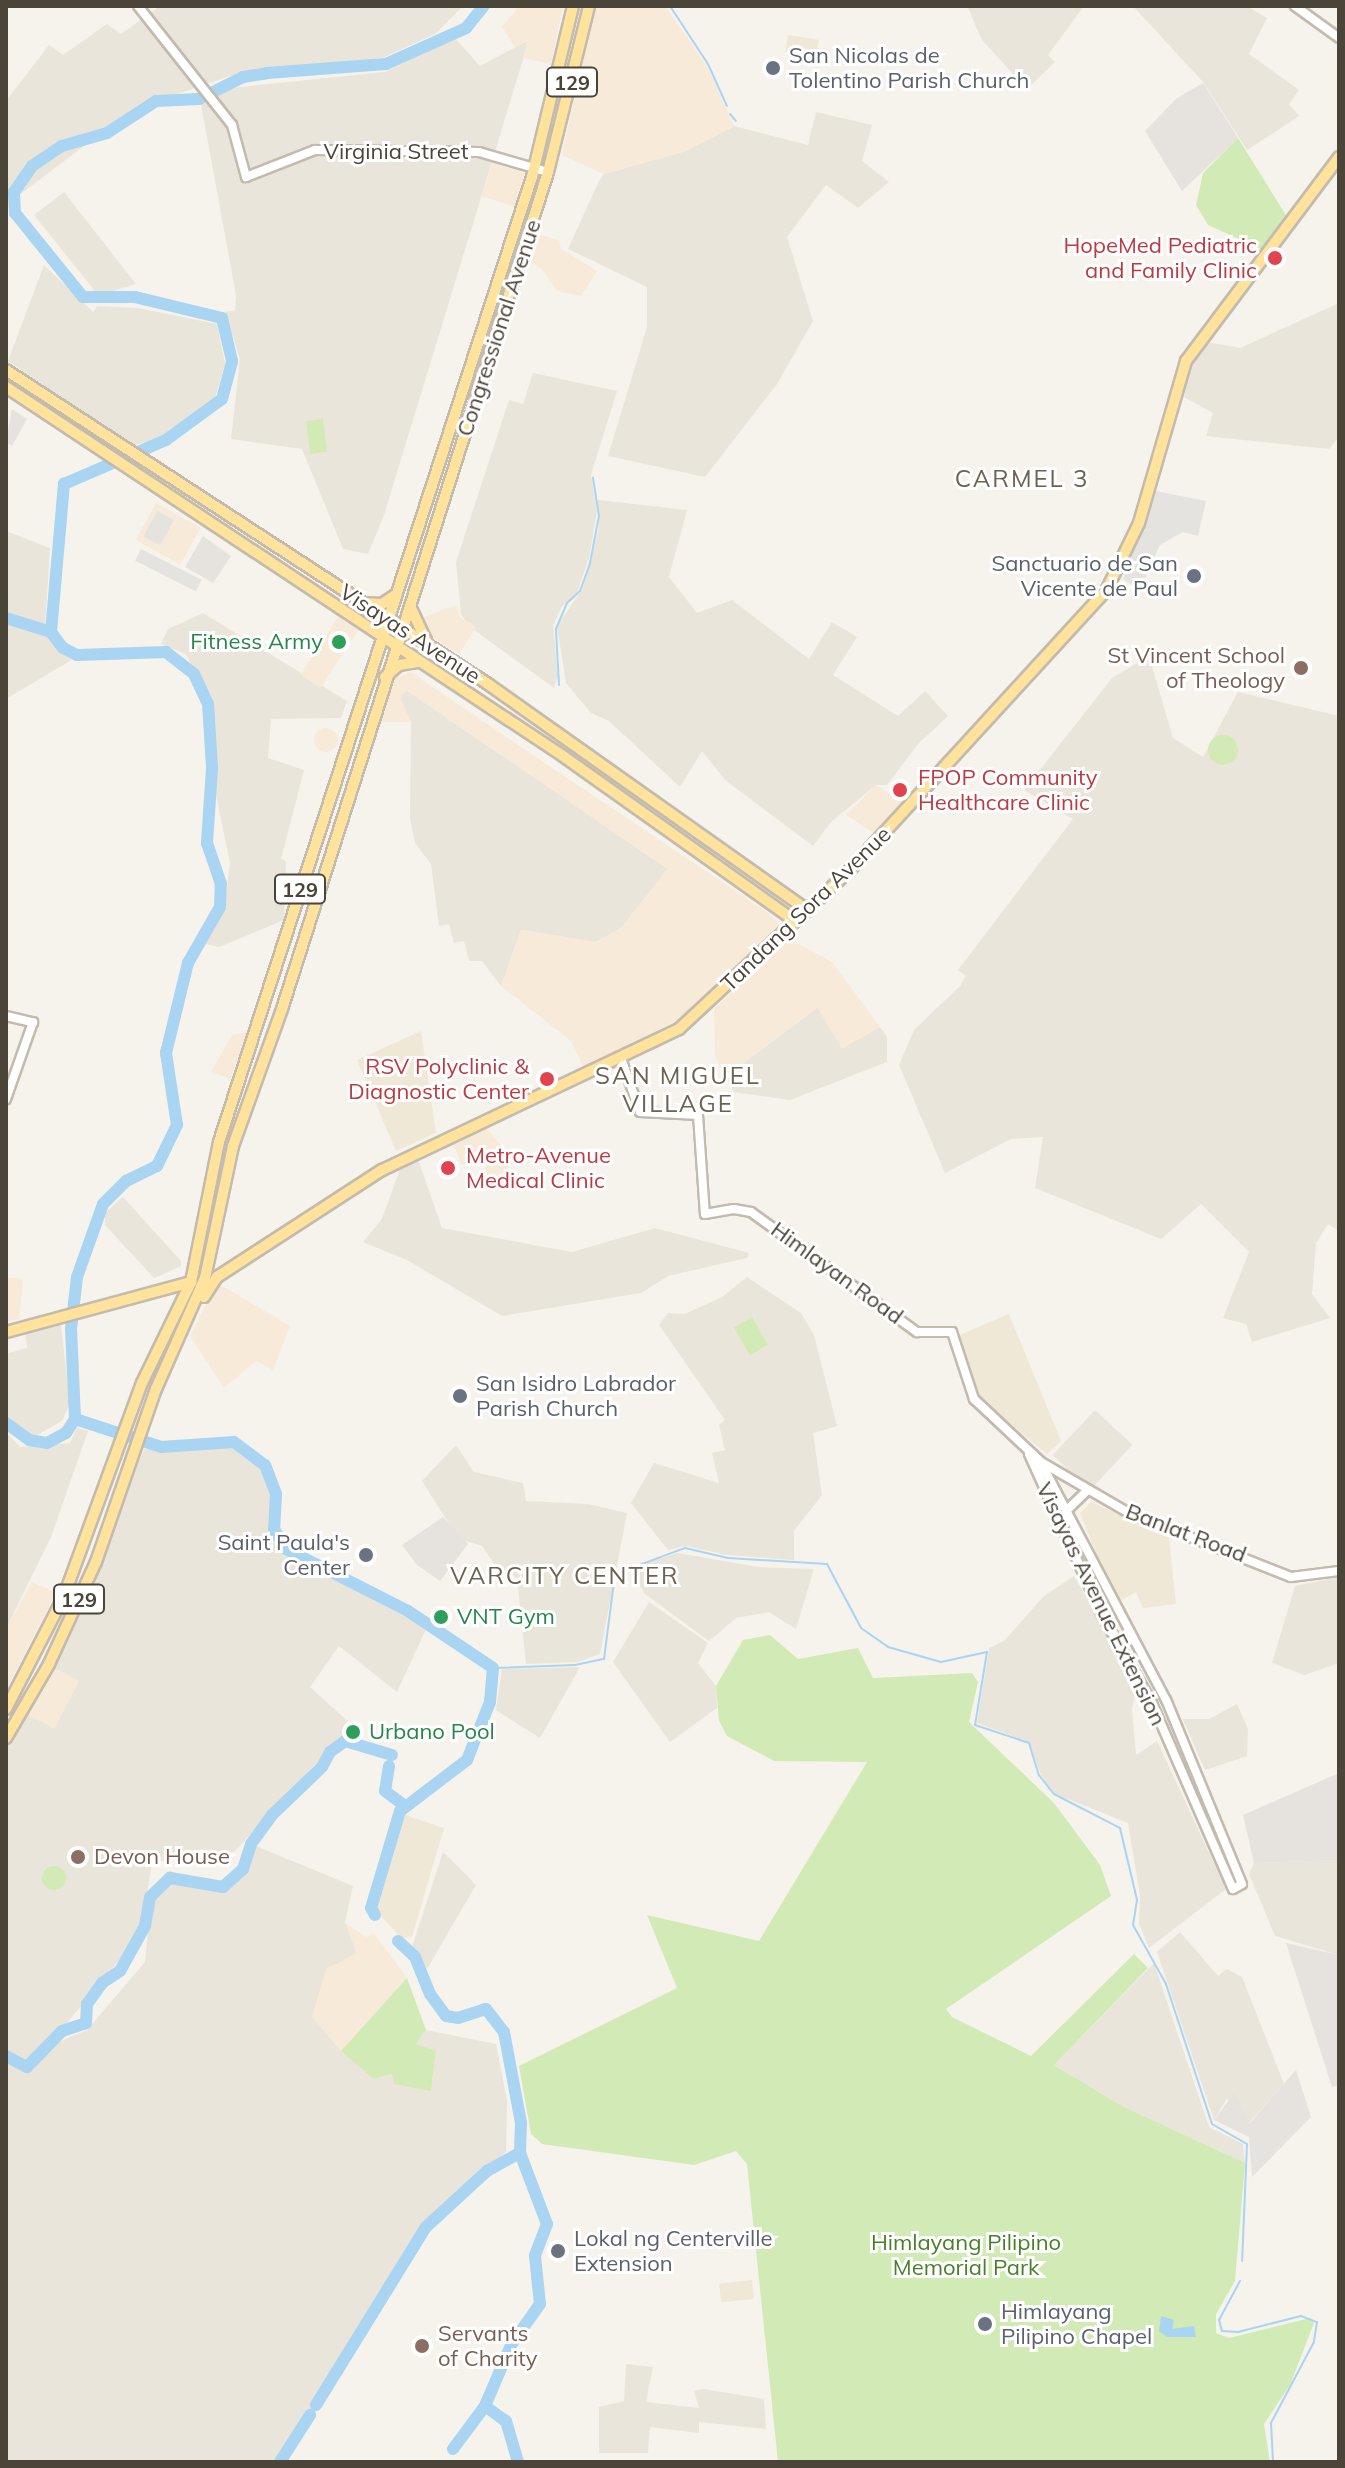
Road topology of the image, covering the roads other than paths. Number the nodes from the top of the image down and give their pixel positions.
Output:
1 (138, 6) edge
2 (573, 6) edge
3 (589, 6) edge
4 (1295, 6) edge
5 (1339, 38) edge
6 (1339, 157) edge
7 (535, 168) junction
8 (548, 172) junction
9 (6, 370) edge
10 (6, 387) edge
11 (56, 402) junction
12 (48, 415) junction
13 (398, 593) junction
14 (410, 600) junction
15 (360, 601) junction
16 (388, 620) junction
17 (401, 628) junction
18 (382, 636) junction
19 (395, 645) junction
20 (433, 648) junction
21 (419, 662) junction
22 (384, 679) junction
23 (688, 824) junction
24 (680, 837) junction
25 (807, 910) junction
26 (795, 921) junction
27 (6, 1016) edge
28 (621, 1058) junction
29 (6, 1099) edge
30 (219, 1142) junction
31 (233, 1146) junction
32 (210, 1262) junction
33 (220, 1275) junction
34 (191, 1282) junction
35 (195, 1303) junction
36 (6, 1332) edge
37 (1027, 1452) junction
38 (1041, 1462) junction
39 (1088, 1490) junction
40 (1067, 1510) junction
41 (1339, 1571) edge
42 (6, 1709) edge
43 (6, 1738) edge
44 (1192, 1768) junction
45 (1179, 1773) junction

1 - 7 street, Virginia Street
2 - 7 main road, Congressional Avenue / 129
3 - 8 main road, Congressional Avenue / 129
4 - 5 street
6 - 25 main road, Tandang Sora Avenue
7 - 8 street, Virginia Street
7 - 13 main road, Congressional Avenue / 129
8 - 14 main road, Congressional Avenue / 129
9 - 11 main road, Visayas Avenue
10 - 12 main road, Visayas Avenue
11 - 12 main road
11 - 15 main road, Visayas Avenue
12 - 18 main road, Visayas Avenue
13 - 15 main road
13 - 16 main road, Congressional Avenue / 129
14 - 17 main road, Congressional Avenue / 129
14 - 20 main road
15 - 16 main road, Visayas Avenue
16 - 17 main road, Visayas Avenue
16 - 18 main road, 129
17 - 19 main road, Congressional Avenue / 129
17 - 20 main road, Visayas Avenue
18 - 19 main road, Visayas Avenue
18 - 30 main road, 129
19 - 21 main road, Visayas Avenue
19 - 22 main road, 129
20 - 23 main road, Visayas Avenue
21 - 22 main road
21 - 24 main road, Visayas Avenue
22 - 31 main road, 129
23 - 24 main road
23 - 25 main road, Visayas Avenue
24 - 26 main road, Visayas Avenue
25 - 26 main road, Tandang Sora Avenue
26 - 28 main road, Tandang Sora Avenue
27 - 29 street
28 - 33 main road, Tandang Sora Avenue
28 - 37 street, Himlayan Road
30 - 31 main road
30 - 34 main road, 129
31 - 32 main road, 129
32 - 33 main road
32 - 35 main road, 129
33 - 35 main road, Tandang Sora Avenue
34 - 36 main road
34 - 42 main road, 129
35 - 43 main road, 129
37 - 38 street, Himlayan Road
37 - 45 street, Visayas Avenue Extension
38 - 39 street, Banlat Road
38 - 40 street, Visayas Avenue Extension
39 - 40 street
39 - 41 street, Banlat Road
40 - 44 street, Visayas Avenue Extension
44 - 45 street
44 - 45 street, Visayas Avenue Extension

